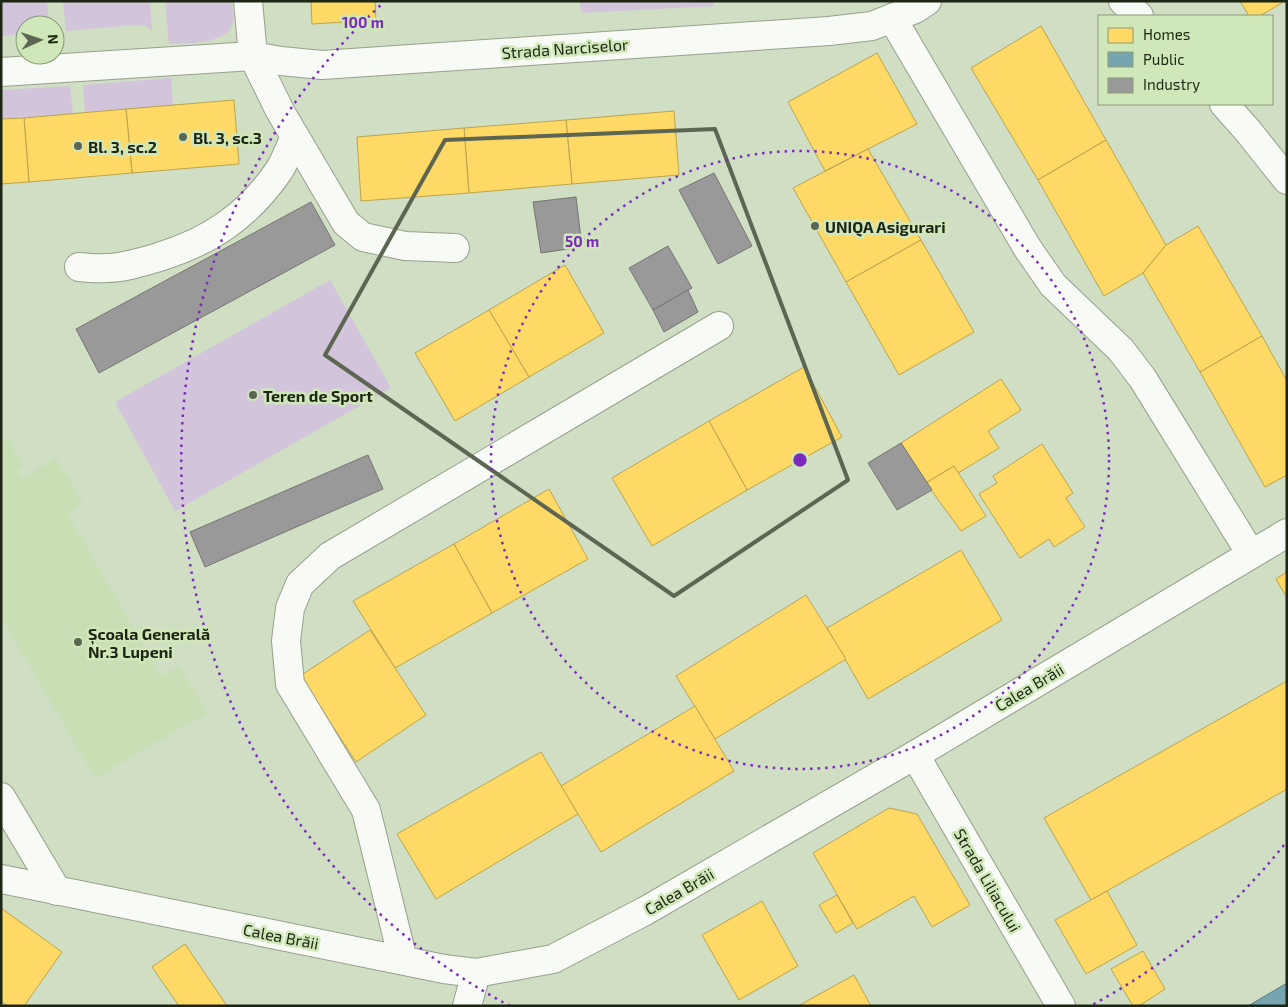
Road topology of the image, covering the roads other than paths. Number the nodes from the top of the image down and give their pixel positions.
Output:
1 (248, 1) edge
2 (928, 1) edge
3 (1123, 1) edge
4 (1138, 15) edge
5 (892, 18) junction
6 (253, 56) junction
7 (1, 72) edge
8 (1225, 105) edge
9 (295, 137) junction
10 (1287, 180) edge
11 (455, 248) dead end
12 (79, 268) dead end
13 (719, 326) dead end
14 (1287, 533) edge
15 (1251, 554) junction
16 (915, 755) junction
17 (1, 797) edge
18 (1, 879) edge
19 (57, 891) junction
20 (403, 960) junction
21 (476, 973) junction
22 (467, 1006) edge
23 (1061, 1006) edge

1 - 6 street
2 - 5 street, Strada Narciselor
3 - 4 street
5 - 6 street, Strada Narciselor
5 - 15 street
6 - 7 street, Strada Narciselor
6 - 9 street
8 - 10 street
9 - 11 street
9 - 12 street
13 - 20 street
14 - 15 street, Calea Brăii
15 - 16 street, Calea Brăii
16 - 21 street, Calea Brăii
16 - 23 street, Strada Liliacului
17 - 19 street
18 - 19 street, Calea Brăii
19 - 20 street, Calea Brăii
20 - 21 street, Calea Brăii
21 - 22 street

